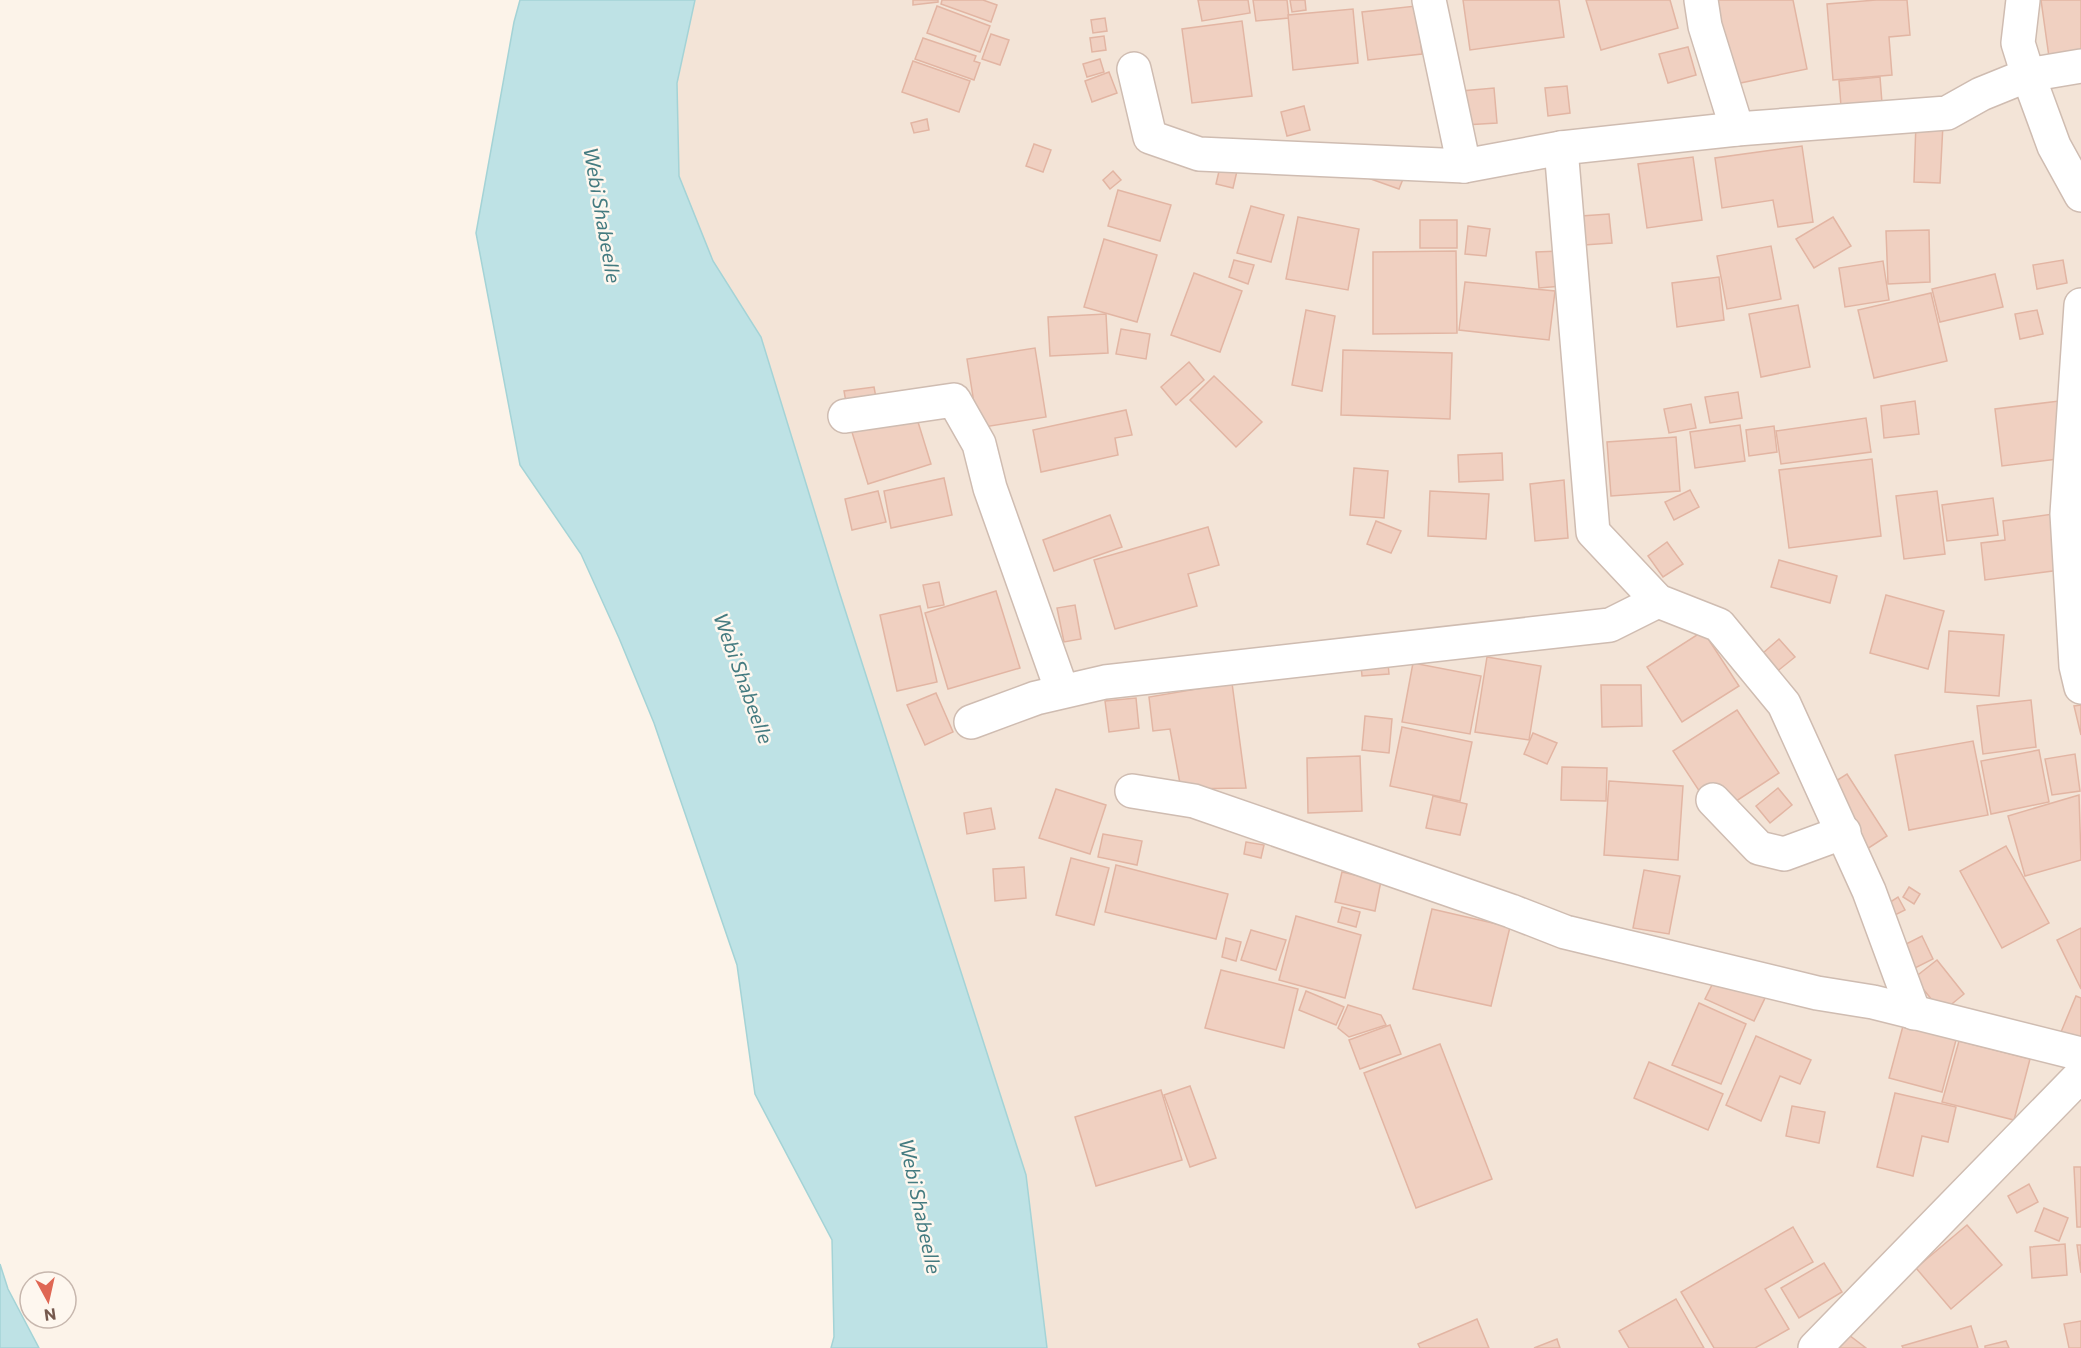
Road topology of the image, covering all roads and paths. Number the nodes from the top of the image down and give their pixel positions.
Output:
1 (1429, 0) edge
2 (1701, 0) edge
3 (2023, 0) edge
4 (2081, 66) edge
5 (1134, 69) dead end
6 (2028, 75) junction
7 (1737, 129) junction
8 (1561, 148) junction
9 (1464, 166) junction
10 (2081, 195) edge
11 (2081, 305) edge
12 (845, 416) dead end
13 (1658, 601) junction
14 (2081, 687) edge
15 (1062, 691) junction
16 (970, 722) dead end
17 (1132, 791) dead end
18 (1713, 800) dead end
19 (1844, 832) junction
20 (1914, 1013) junction
21 (2081, 1054) edge
22 (2081, 1075) edge
23 (1815, 1348) edge

1 - 9 street
2 - 7 street
3 - 6 street
4 - 6 street
5 - 9 street
6 - 7 street
6 - 10 street
7 - 8 street
8 - 9 street
8 - 13 street
11 - 14 street
12 - 15 street
13 - 15 street
13 - 19 street
15 - 16 street
17 - 20 street
18 - 19 street
19 - 20 street
20 - 21 street
22 - 23 street

